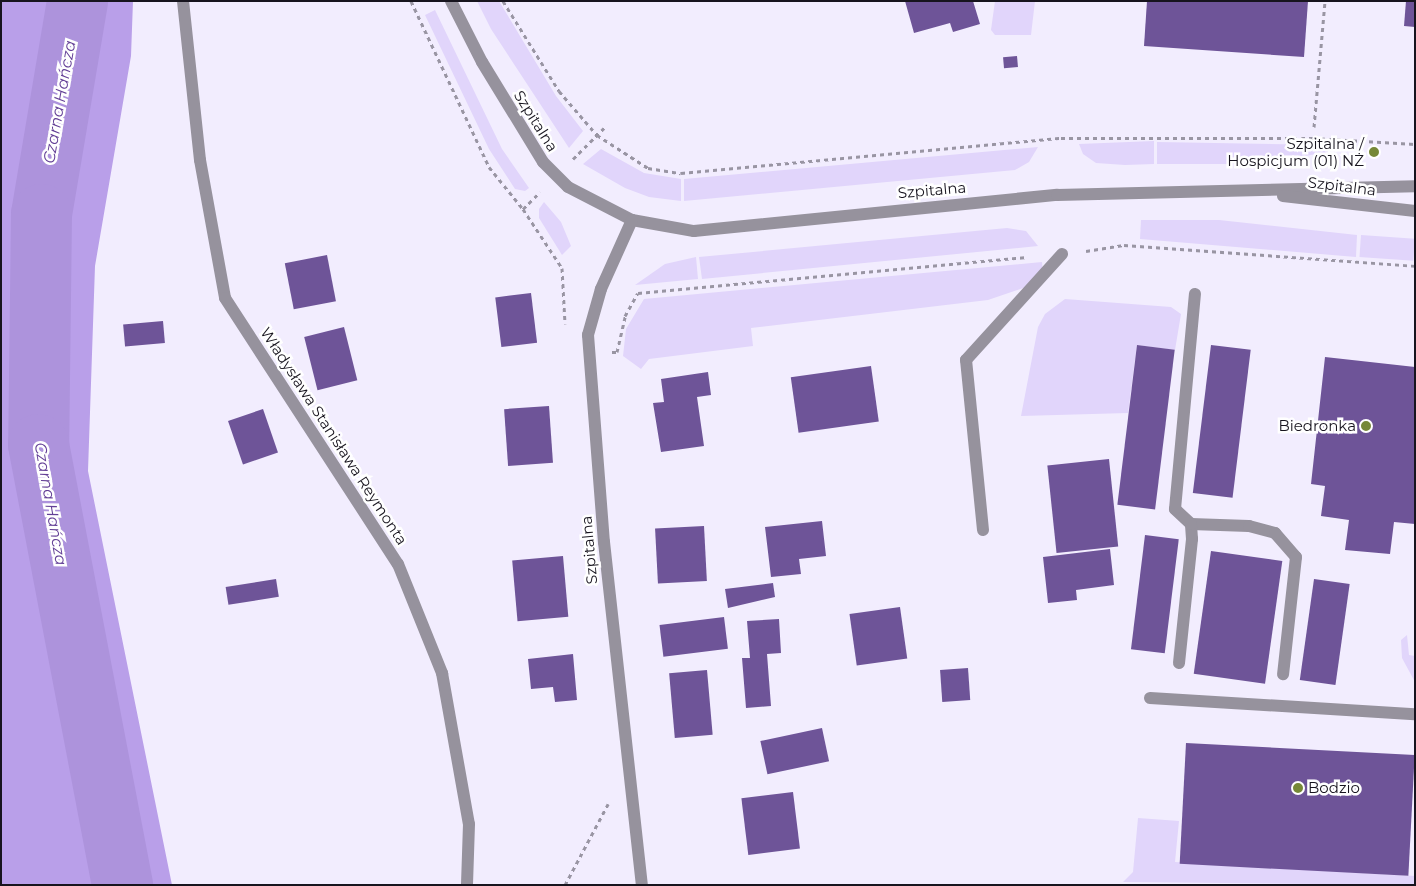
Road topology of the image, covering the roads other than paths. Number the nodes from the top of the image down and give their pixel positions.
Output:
1 (183, 1) edge
2 (451, 1) edge
3 (1415, 186) edge
4 (1236, 191) junction
5 (1415, 211) edge
6 (632, 220) junction
7 (1062, 254) road end
8 (1195, 294) dead end
9 (1191, 524) junction
10 (983, 530) dead end
11 (1179, 664) dead end
12 (1283, 674) dead end
13 (1150, 698) dead end
14 (1415, 714) edge
15 (467, 885) edge
16 (642, 885) edge

1 - 15 street, Władysława Stanisława Reymonta
2 - 6 street, Szpitalna
3 - 4 street, Szpitalna
4 - 5 street, Szpitalna
4 - 6 street, Szpitalna
6 - 16 street, Szpitalna
7 - 10 street
8 - 9 street
9 - 11 street
9 - 12 street
13 - 14 street

